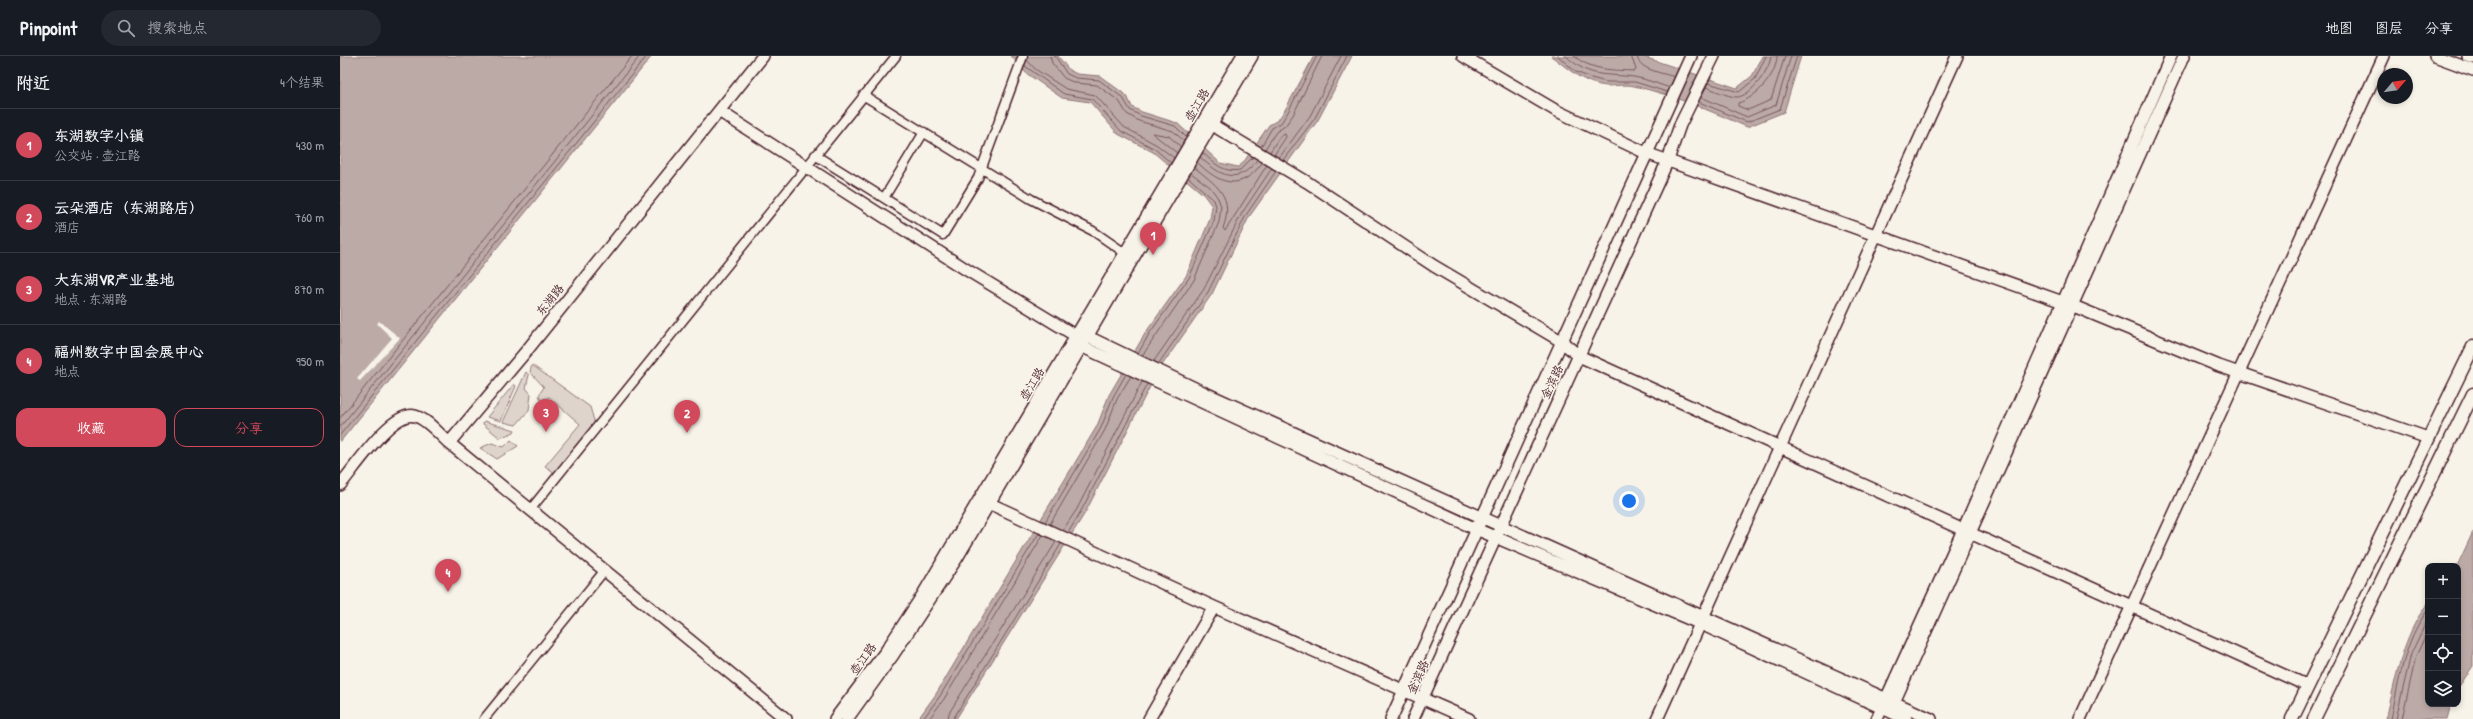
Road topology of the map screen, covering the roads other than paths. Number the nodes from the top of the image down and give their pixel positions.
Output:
1 (764, 56) edge
2 (896, 56) edge
3 (1022, 56) edge
4 (1242, 56) edge
5 (1252, 56) edge
6 (1463, 56) edge
7 (1691, 56) edge
8 (1713, 56) edge
9 (1958, 56) edge
10 (2170, 56) edge
11 (2184, 56) edge
12 (2384, 56) edge
13 (2435, 56) edge
14 (2468, 56) edge
15 (2473, 58) edge
16 (2473, 70) edge
17 (863, 95) junction
18 (719, 111) junction
19 (1208, 122) junction
20 (924, 132) junction
21 (1646, 153) junction
22 (815, 155) junction
23 (1668, 160) junction
24 (805, 166) junction
25 (982, 167) junction
26 (1174, 178) junction
27 (884, 198) junction
28 (1878, 235) junction
29 (1125, 253) junction
30 (2067, 304) junction
31 (1079, 339) junction
32 (1561, 341) junction
33 (2473, 347) edge
34 (1579, 356) junction
35 (2238, 373) junction
36 (1176, 384) junction
37 (2473, 394) edge
38 (2428, 438) junction
39 (449, 443) junction
40 (1780, 448) junction
41 (340, 485) edge
42 (984, 501) junction
43 (530, 510) junction
44 (1481, 517) junction
45 (1500, 525) junction
46 (1476, 529) junction
47 (1967, 532) junction
48 (1495, 537) junction
49 (604, 570) junction
50 (2131, 606) junction
51 (1214, 607) junction
52 (1702, 620) junction
53 (2308, 686) junction
54 (1404, 690) junction
55 (1423, 698) junction
56 (1886, 710) edge
57 (484, 719) edge
58 (786, 719) edge
59 (835, 719) edge
60 (847, 719) edge
61 (1149, 719) edge
62 (1391, 719) edge
63 (1413, 719) edge
64 (1469, 719) edge
65 (1657, 719) edge
66 (1906, 719) edge
67 (1931, 719) edge
68 (2080, 719) edge
69 (2292, 719) edge
70 (2314, 719) edge

1 - 18 street, 东湖路
2 - 17 street
3 - 25 street
4 - 19 street, 壶江路
5 - 19 street, 壶江路
6 - 21 street
7 - 21 street, 金滨路
8 - 23 street, 金滨路
9 - 28 street
10 - 30 street
11 - 30 street
12 - 35 street
13 - 16 street
14 - 15 street
17 - 20 street
17 - 22 street
18 - 24 street
18 - 39 street, 东湖路
19 - 26 street, 壶江路
19 - 32 street
20 - 25 street
20 - 27 street
21 - 23 street
21 - 32 street, 金滨路
22 - 24 street
22 - 27 street
23 - 28 street
23 - 34 street, 金滨路
24 - 31 street
24 - 43 street
25 - 27 street
25 - 29 street
26 - 29 street, 壶江路
26 - 31 street, 壶江路
28 - 30 street
28 - 40 street
29 - 31 street, 壶江路
30 - 35 street
30 - 47 street
31 - 36 street
31 - 36 street
31 - 42 street, 壶江路
32 - 34 street
32 - 44 street, 金滨路
33 - 38 main road
34 - 40 street
34 - 45 street, 金滨路
35 - 38 street
35 - 50 street
36 - 44 street
36 - 46 street
37 - 70 main road
38 - 53 main road
39 - 41 street
39 - 43 street
40 - 47 street
40 - 52 street
42 - 51 street
42 - 59 street, 壶江路
42 - 60 street, 壶江路
43 - 49 street
44 - 45 street
44 - 46 street, 金滨路
45 - 48 street, 金滨路
45 - 52 street
46 - 48 street
46 - 54 street, 金滨路
47 - 50 street
47 - 56 street
48 - 52 street
48 - 55 street, 金滨路
49 - 57 street
49 - 58 street
50 - 53 street
50 - 68 street
51 - 54 street
51 - 61 street
52 - 56 street
52 - 65 street
53 - 69 main road
54 - 55 street
54 - 62 street, 金滨路
55 - 63 street, 金滨路
55 - 64 street
56 - 66 street
56 - 67 street

